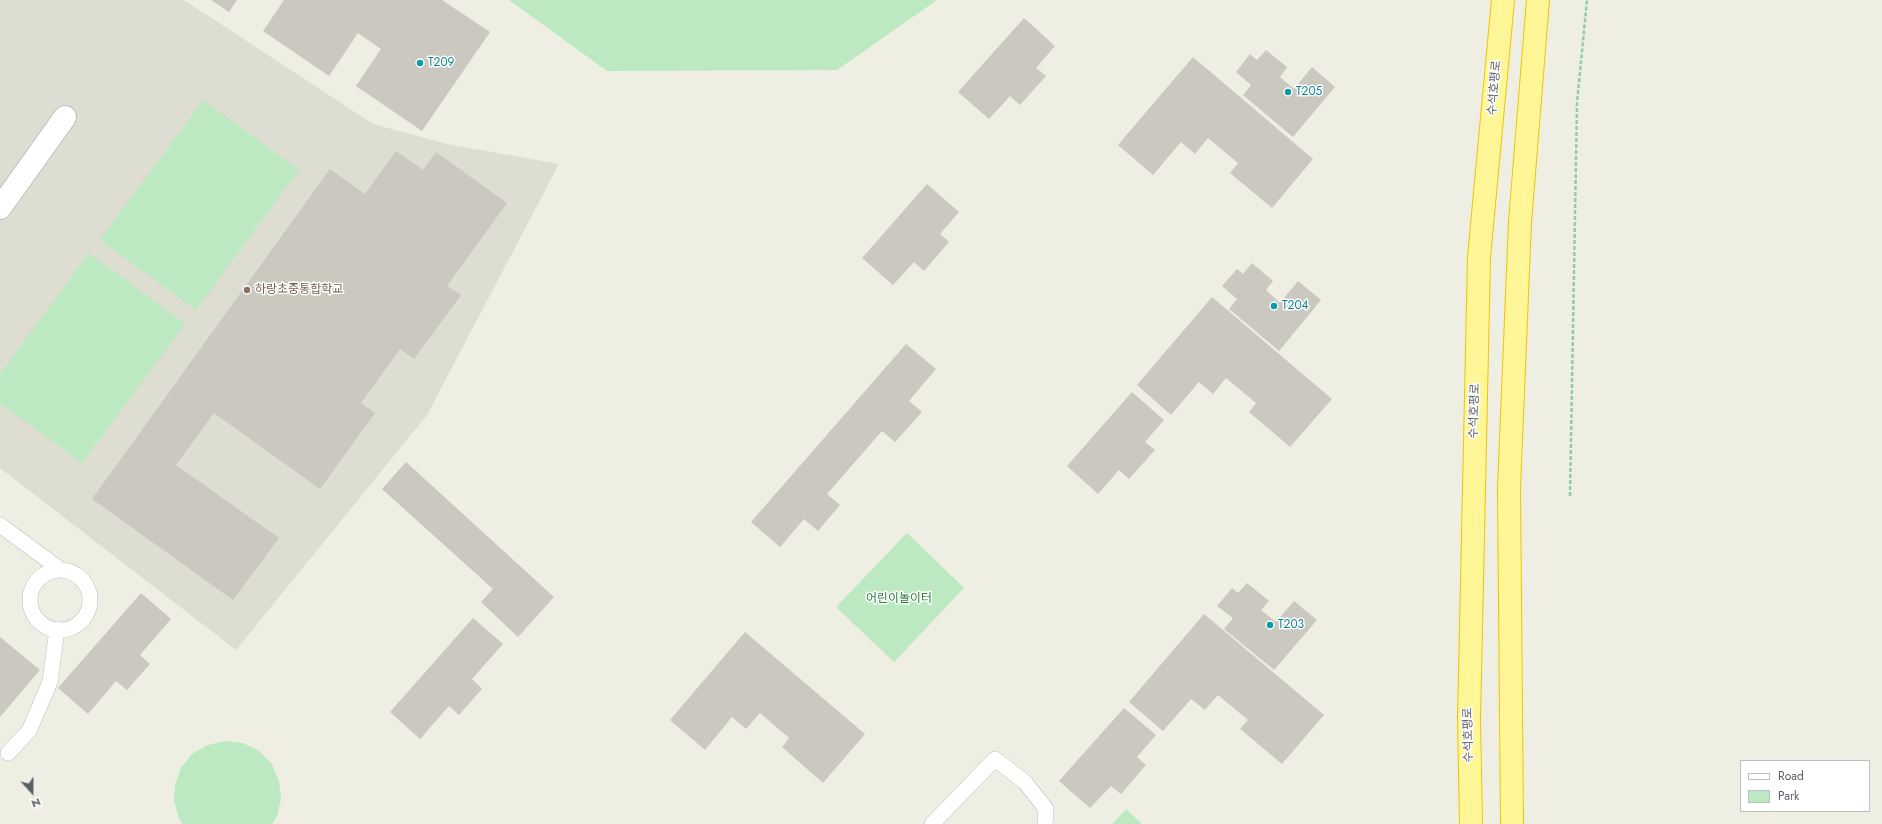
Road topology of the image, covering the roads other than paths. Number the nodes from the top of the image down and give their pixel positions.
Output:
1 (1503, 0) edge
2 (1538, 0) edge
3 (65, 117) dead end
4 (0, 208) edge
5 (0, 525) edge
6 (61, 570) junction
7 (57, 630) junction
8 (8, 753) dead end
9 (932, 824) edge
10 (1045, 824) edge
11 (1471, 824) edge
12 (1512, 824) edge

1 - 11 highway, 수석호평로
2 - 12 highway
3 - 4 street
5 - 6 lane
6 - 7 lane
6 - 7 lane
7 - 8 lane
9 - 10 lane

